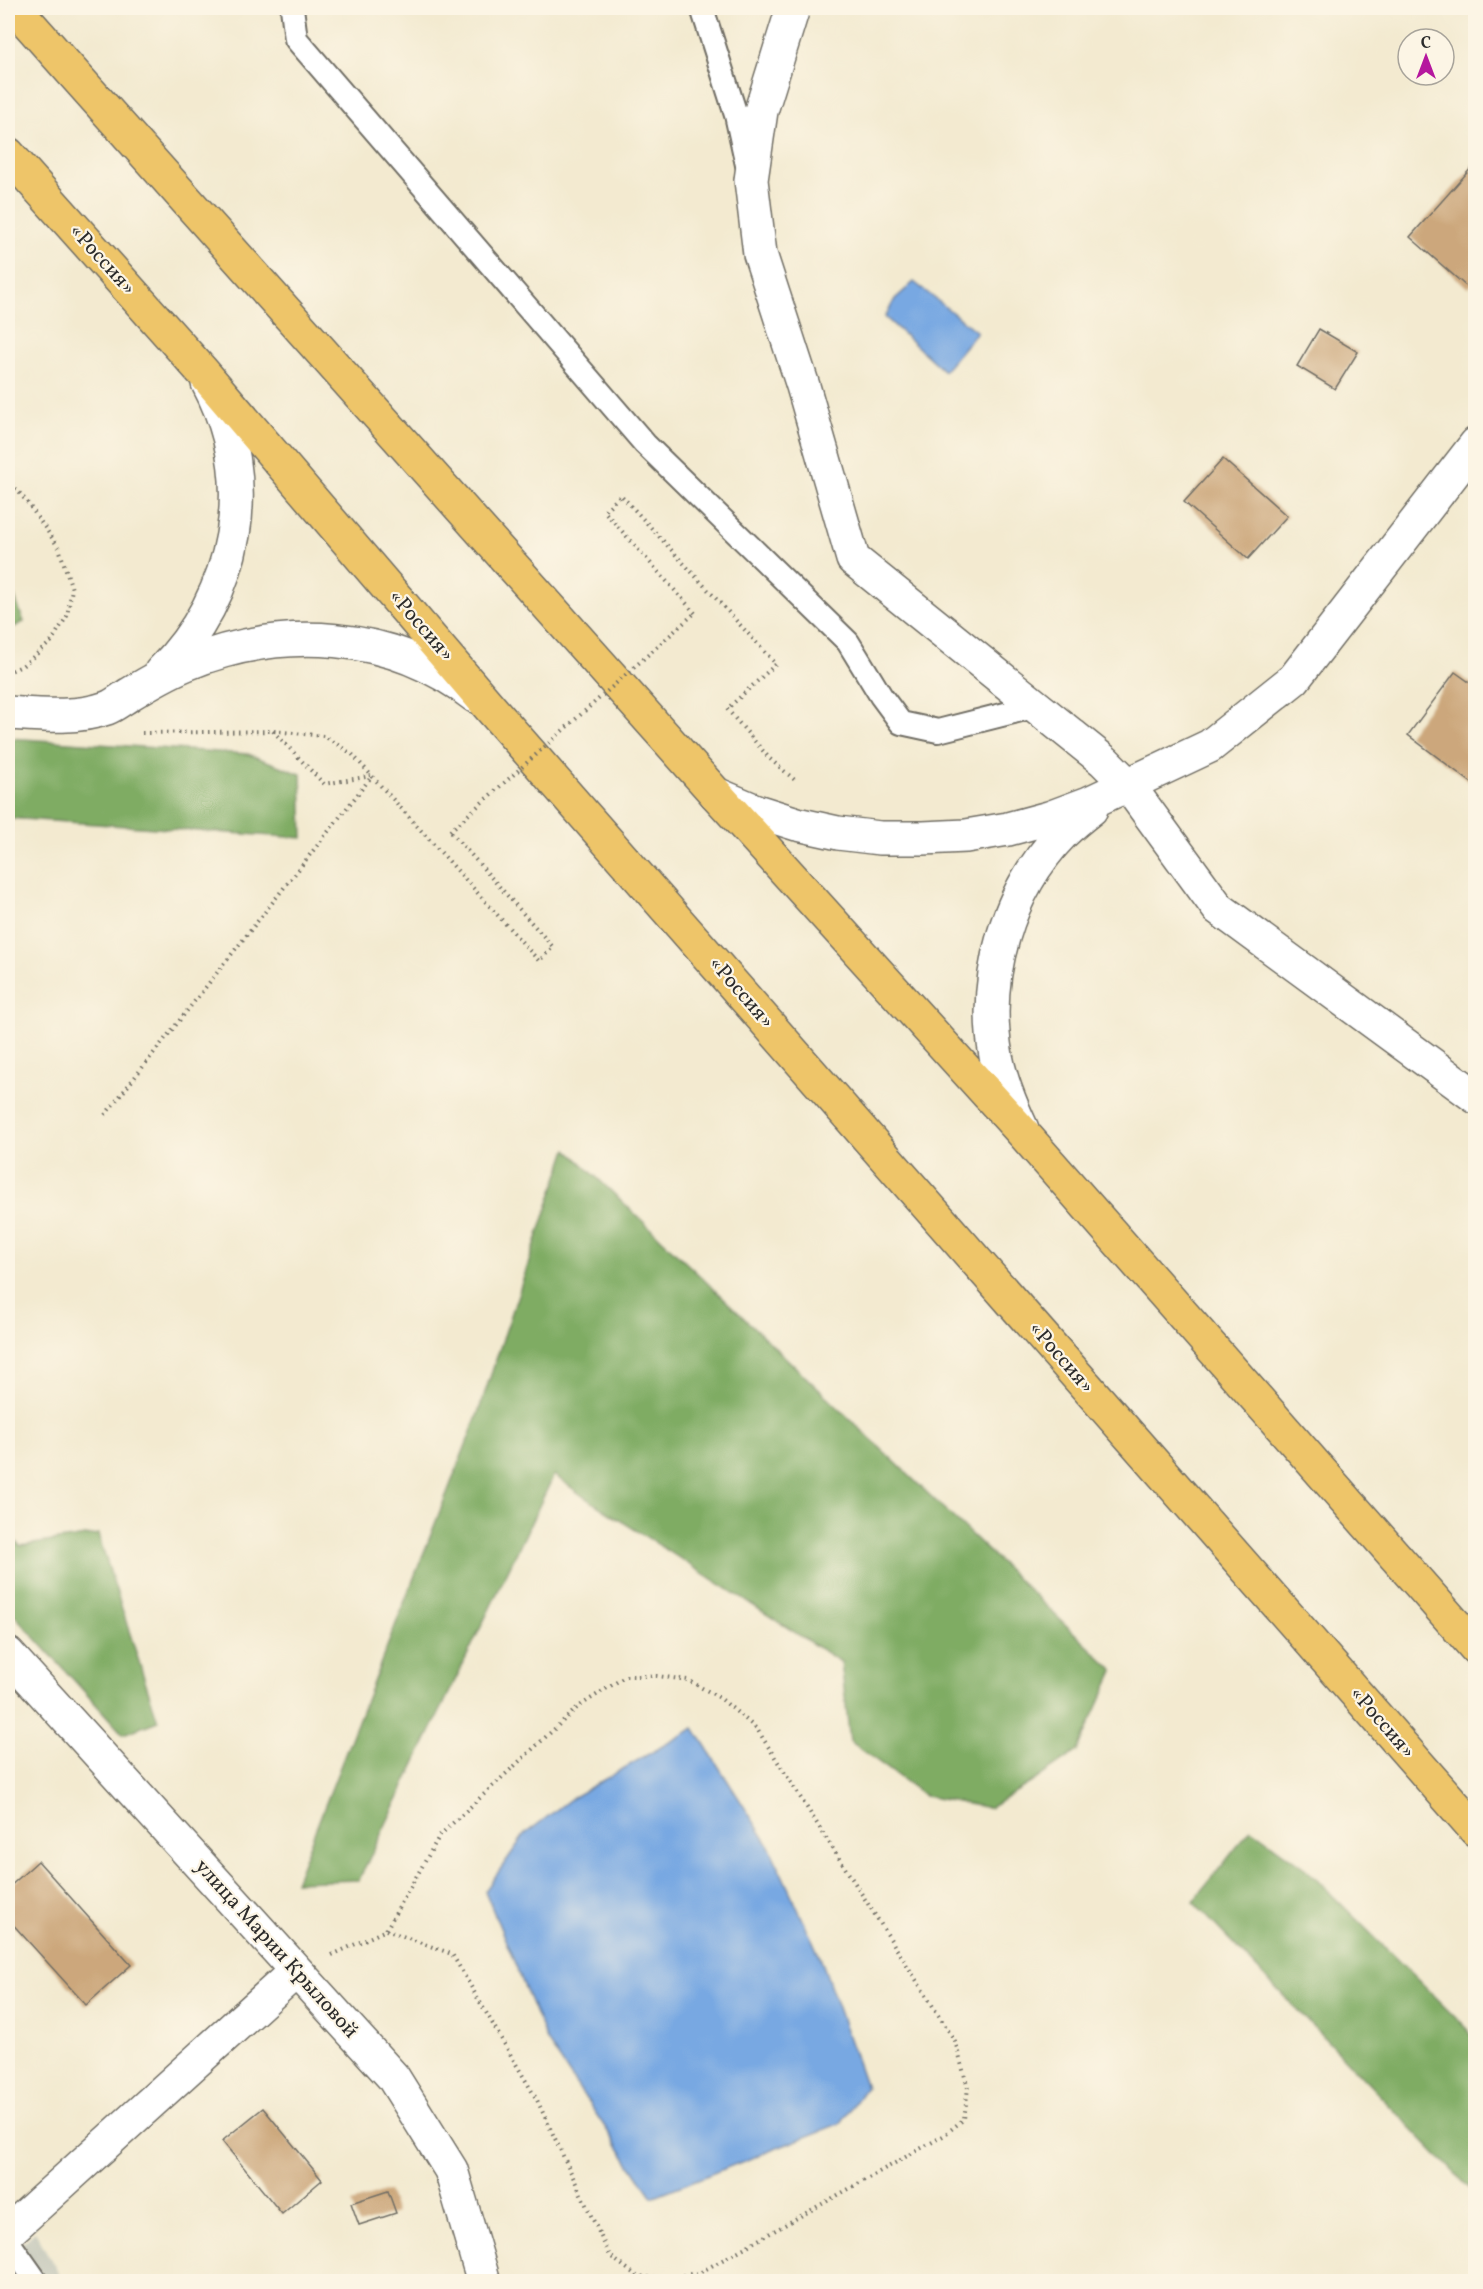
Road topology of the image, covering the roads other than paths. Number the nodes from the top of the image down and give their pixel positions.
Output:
1 (15, 8) edge
2 (292, 8) edge
3 (702, 8) edge
4 (793, 8) edge
5 (8, 153) edge
6 (751, 180) junction
7 (202, 371) junction
8 (1476, 444) edge
9 (151, 681) junction
10 (1036, 706) junction
11 (494, 711) junction
12 (8, 713) edge
13 (1128, 785) junction
14 (716, 794) junction
15 (1476, 1097) edge
16 (1023, 1133) junction
17 (1476, 1648) edge
18 (8, 1654) edge
19 (1476, 1830) edge
20 (296, 1971) junction
21 (8, 2232) edge
22 (8, 2241) edge
23 (37, 2282) edge
24 (484, 2282) edge

1 - 14 highway
2 - 10 lane
3 - 6 lane
4 - 6 street
5 - 7 highway, «Россия»
6 - 10 street
7 - 9 street
7 - 11 highway, «Россия»
8 - 13 street
9 - 11 street
9 - 12 street
10 - 13 street
11 - 19 highway, «Россия»
13 - 14 street
13 - 15 street
13 - 16 street
14 - 16 highway
16 - 17 highway
18 - 20 street, улица Марии Крыловой
20 - 21 street
20 - 24 street, улица Марии Крыловой
22 - 23 lane

